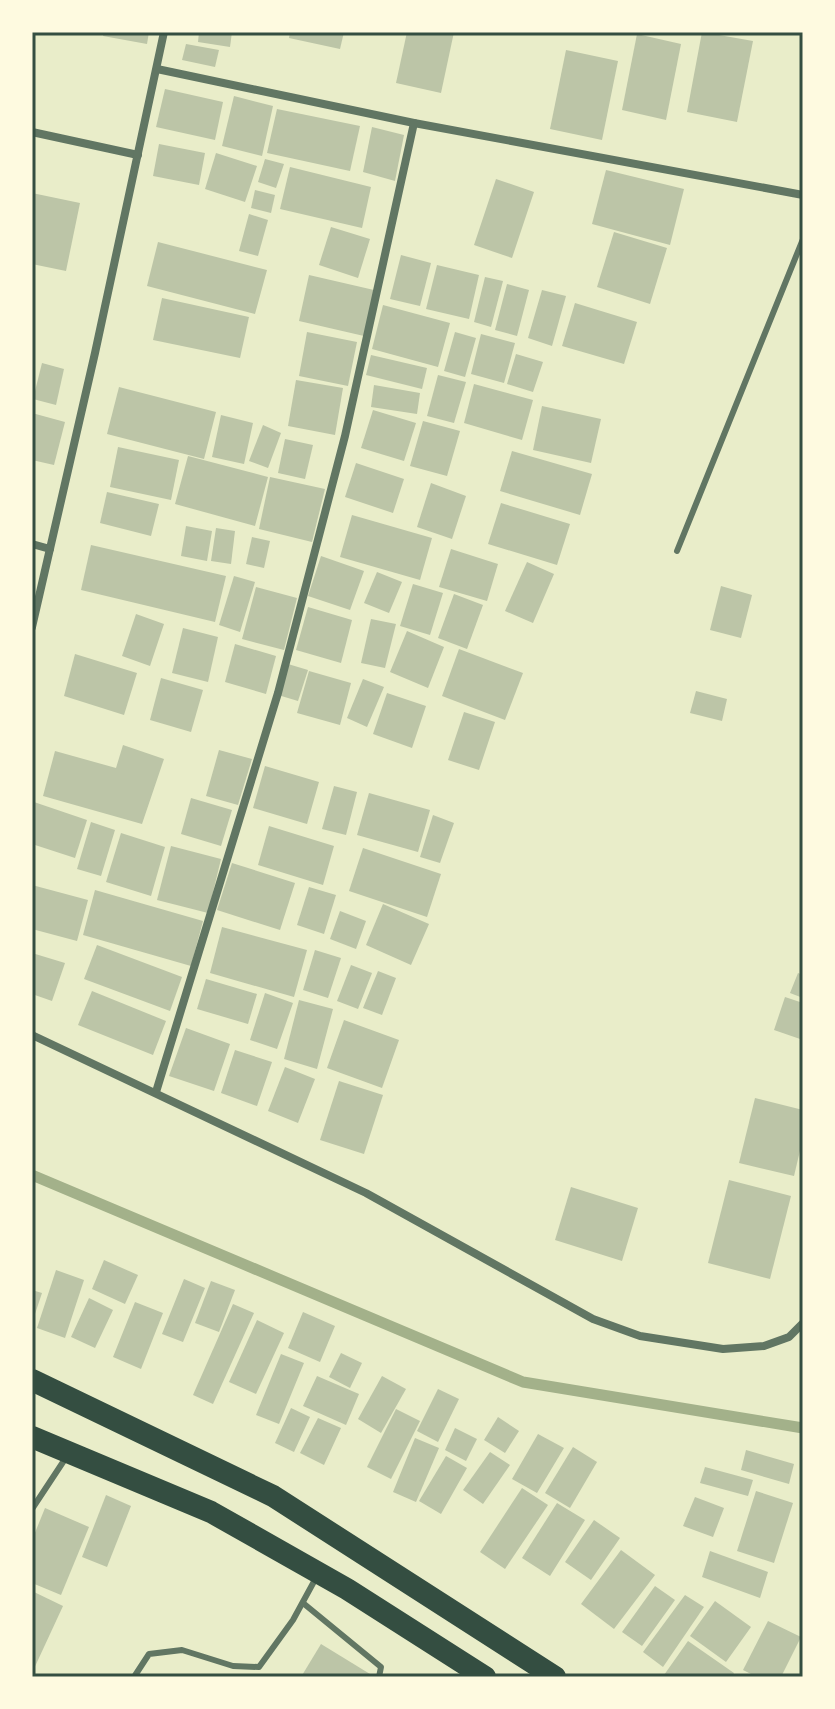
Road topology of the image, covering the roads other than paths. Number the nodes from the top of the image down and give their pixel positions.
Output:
1 (164, 32) edge
2 (157, 69) junction
3 (414, 123) junction
4 (32, 132) edge
5 (138, 155) junction
6 (803, 195) edge
7 (803, 239) edge
8 (32, 544) edge
9 (50, 549) junction
10 (677, 551) dead end
11 (32, 627) edge
12 (32, 1035) edge
13 (156, 1092) junction
14 (803, 1323) edge
15 (32, 1380) edge
16 (32, 1437) edge
17 (69, 1453) junction
18 (32, 1509) edge
19 (318, 1573) junction
20 (303, 1603) junction
21 (480, 1675) edge
22 (134, 1677) edge
23 (379, 1677) edge
24 (555, 1677) edge

1 - 2 street
2 - 3 street
2 - 5 street
3 - 6 street
3 - 13 street
4 - 5 street
5 - 9 street
7 - 10 lane
8 - 9 street
9 - 11 street
12 - 13 street
13 - 14 street
15 - 24 highway
16 - 17 highway
17 - 18 lane
17 - 19 highway
19 - 20 lane
19 - 21 highway
20 - 22 lane
20 - 23 lane

